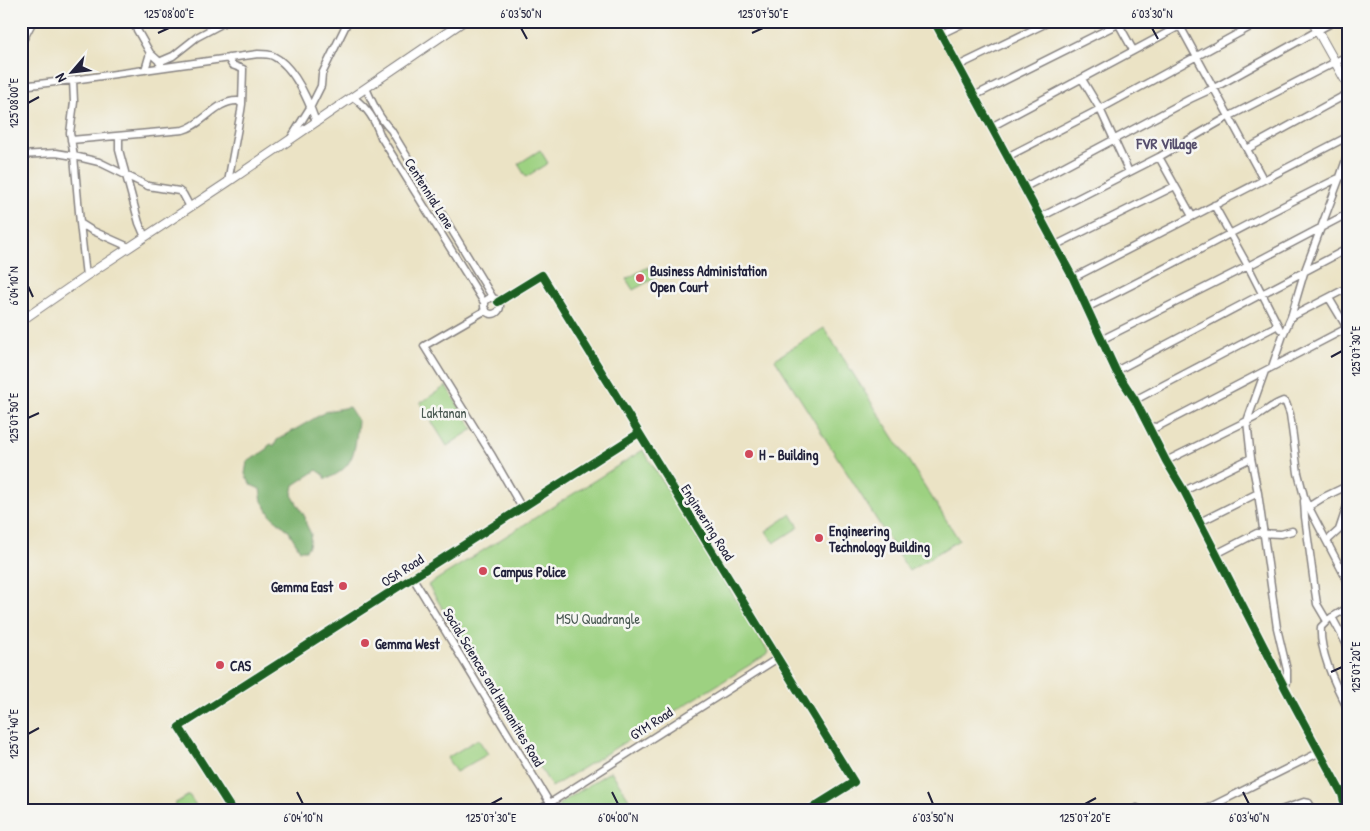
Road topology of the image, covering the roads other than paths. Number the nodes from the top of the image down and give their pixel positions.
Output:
1 (132, 21) edge
2 (227, 21) edge
3 (348, 21) edge
4 (464, 21) edge
5 (934, 21) edge
6 (968, 21) edge
7 (1051, 21) edge
8 (1190, 21) edge
9 (1261, 21) edge
10 (1312, 21) edge
11 (1335, 21) edge
12 (1120, 22) edge
13 (32, 23) edge
14 (1180, 26) junction
15 (21, 28) edge
16 (1317, 31) junction
17 (941, 34) junction
18 (21, 44) edge
19 (1133, 50) junction
20 (150, 53) junction
21 (1349, 55) edge
22 (1196, 57) junction
23 (228, 58) junction
24 (159, 62) junction
25 (1334, 62) junction
26 (958, 66) junction
27 (165, 67) junction
28 (145, 70) junction
29 (1082, 79) junction
30 (73, 80) junction
31 (21, 86) edge
32 (366, 88) junction
33 (1214, 88) junction
34 (1349, 88) edge
35 (1349, 93) edge
36 (974, 96) junction
37 (352, 97) junction
38 (372, 103) junction
39 (242, 104) junction
40 (311, 106) junction
41 (366, 107) junction
42 (1100, 109) junction
43 (379, 114) junction
44 (1228, 117) junction
45 (372, 118) junction
46 (316, 122) junction
47 (992, 126) junction
48 (391, 130) junction
49 (119, 136) junction
50 (1349, 136) edge
51 (381, 137) junction
52 (290, 139) junction
53 (1115, 139) junction
54 (71, 140) junction
55 (1247, 149) junction
56 (1349, 151) edge
57 (21, 155) edge
58 (74, 156) junction
59 (1007, 157) junction
60 (1159, 157) junction
61 (411, 162) junction
62 (400, 169) junction
63 (1129, 172) junction
64 (1349, 173) edge
65 (127, 177) junction
66 (1340, 177) junction
67 (1263, 179) junction
68 (228, 182) junction
69 (1175, 186) junction
70 (1023, 188) junction
71 (1214, 205) junction
72 (190, 207) junction
73 (439, 208) junction
74 (1349, 213) edge
75 (428, 215) junction
76 (1192, 216) junction
77 (1039, 218) junction
78 (80, 223) junction
79 (1321, 226) junction
80 (1229, 233) junction
81 (145, 237) junction
82 (1054, 246) junction
83 (129, 247) junction
84 (1349, 248) edge
85 (464, 250) junction
86 (454, 257) junction
87 (1248, 266) junction
88 (1304, 273) junction
89 (86, 276) junction
90 (1073, 278) junction
91 (1349, 287) edge
92 (1263, 295) junction
93 (1329, 298) junction
94 (496, 300) junction
95 (485, 307) junction
96 (1086, 308) junction
97 (1291, 317) junction
98 (21, 321) edge
99 (1278, 326) junction
100 (1348, 327) edge
101 (1283, 335) junction
102 (1101, 340) junction
103 (1272, 367) junction
104 (1265, 370) junction
105 (1116, 371) junction
106 (1135, 400) junction
107 (1247, 421) junction
108 (1148, 426) junction
109 (1157, 427) junction
110 (639, 433) junction
111 (1153, 436) junction
112 (1251, 458) junction
113 (1166, 461) junction
114 (1347, 486) edge
115 (1184, 491) junction
116 (1258, 493) junction
117 (1349, 494) edge
118 (1304, 500) junction
119 (1349, 500) edge
120 (1308, 507) junction
121 (522, 508) junction
122 (1200, 522) junction
123 (1263, 532) junction
124 (1292, 532) dead end
125 (1330, 548) junction
126 (1216, 554) junction
127 (413, 578) junction
128 (1349, 584) edge
129 (1349, 607) edge
130 (1329, 619) junction
131 (1349, 649) edge
132 (778, 658) junction
133 (1285, 688) junction
134 (1349, 711) edge
135 (1320, 752) junction
136 (1346, 795) edge
137 (550, 803) junction
138 (232, 810) edge
139 (540, 810) edge
140 (554, 810) edge
141 (809, 810) edge
142 (1130, 810) edge
143 (1140, 810) edge
144 (1204, 810) edge
145 (1282, 810) edge
146 (1312, 810) edge
147 (1346, 810) edge

1 - 20 street
2 - 24 street
3 - 40 street
4 - 32 street
5 - 17 street
6 - 17 street
7 - 26 street
8 - 14 street
9 - 22 street
10 - 16 street
11 - 16 street
12 - 19 street
12 - 36 street
13 - 15 street
13 - 18 street
14 - 19 street
14 - 22 street
16 - 25 street
16 - 33 street
17 - 26 street
19 - 29 street
20 - 24 street
20 - 28 street
21 - 25 street
22 - 33 street
22 - 42 street
23 - 27 street
23 - 39 street
23 - 40 street
24 - 27 street
25 - 34 street
25 - 44 street
26 - 36 street
27 - 28 street
28 - 30 street
29 - 42 street
29 - 47 street
30 - 31 street
30 - 54 street
32 - 37 street
32 - 38 street, Centennial Lane
33 - 44 street
33 - 53 street
35 - 55 street
36 - 47 street
37 - 41 street, Centennial Lane
37 - 46 street
38 - 41 street
38 - 43 street, Centennial Lane
39 - 49 street
39 - 68 street
40 - 46 street
40 - 52 street
41 - 45 street, Centennial Lane
42 - 53 street
42 - 59 street
43 - 45 street
43 - 48 street, Centennial Lane
44 - 55 street
44 - 60 street
45 - 51 street, Centennial Lane
46 - 52 street
47 - 59 street
48 - 51 street
48 - 61 street, Centennial Lane
49 - 54 street
49 - 65 street
50 - 67 street
51 - 62 street, Centennial Lane
52 - 68 street
53 - 63 street
53 - 70 street
54 - 58 street
55 - 67 street
56 - 66 street
57 - 58 street
58 - 65 street
58 - 78 street
59 - 70 street
60 - 63 street
60 - 69 street
61 - 62 street
61 - 73 street, Centennial Lane
62 - 75 street, Centennial Lane
63 - 77 street
64 - 66 street
65 - 72 street
65 - 81 street
66 - 79 street
66 - 80 street
67 - 71 street
68 - 72 street
69 - 76 street
69 - 82 street
70 - 77 street
71 - 76 street
71 - 80 street
72 - 81 street
73 - 75 street
73 - 85 street, Centennial Lane
74 - 79 street
75 - 86 street, Centennial Lane
76 - 90 street
77 - 82 street
78 - 83 street
78 - 89 street
79 - 87 street
79 - 88 street
80 - 87 street
80 - 96 street
81 - 83 street
82 - 90 street
83 - 89 street
84 - 88 street
85 - 86 street
85 - 94 street, Centennial Lane
86 - 95 street, Centennial Lane
87 - 92 street
87 - 102 street
88 - 92 street
88 - 97 street
89 - 98 street
90 - 96 street
91 - 93 street
92 - 99 street
92 - 105 street
93 - 97 street
93 - 100 street
94 - 95 street
94 - 95 street
94 - 110 street, Engineering Road
95 - 121 street
96 - 102 street
97 - 101 street
99 - 101 street
99 - 106 street
100 - 103 street
101 - 103 street
102 - 105 street
103 - 104 street
104 - 107 street
104 - 109 street
105 - 106 street
106 - 108 street
107 - 112 street
107 - 113 street
107 - 118 street
108 - 109 street
108 - 111 street
109 - 111 street
110 - 121 street, OSA Road
110 - 132 street, Engineering Road
111 - 113 street
112 - 115 street
112 - 116 street
113 - 115 street
114 - 117 street
114 - 120 street
115 - 122 street
116 - 122 street
116 - 123 street
118 - 120 street
118 - 130 street
119 - 125 street
120 - 125 street
121 - 127 street, OSA Road
122 - 126 street
123 - 124 street
123 - 126 street
123 - 133 street
125 - 128 street
126 - 133 street
127 - 137 street, Social Sciences and Humanities Road
127 - 138 street, OSA Road
129 - 130 street
130 - 131 street
130 - 134 street
132 - 137 street, GYM Road
132 - 141 street, Engineering Road
133 - 135 street
135 - 136 street
135 - 144 street
136 - 147 street
137 - 139 street, GYM Road
137 - 140 street, Social Sciences and Humanities Road
142 - 143 street
145 - 146 street

